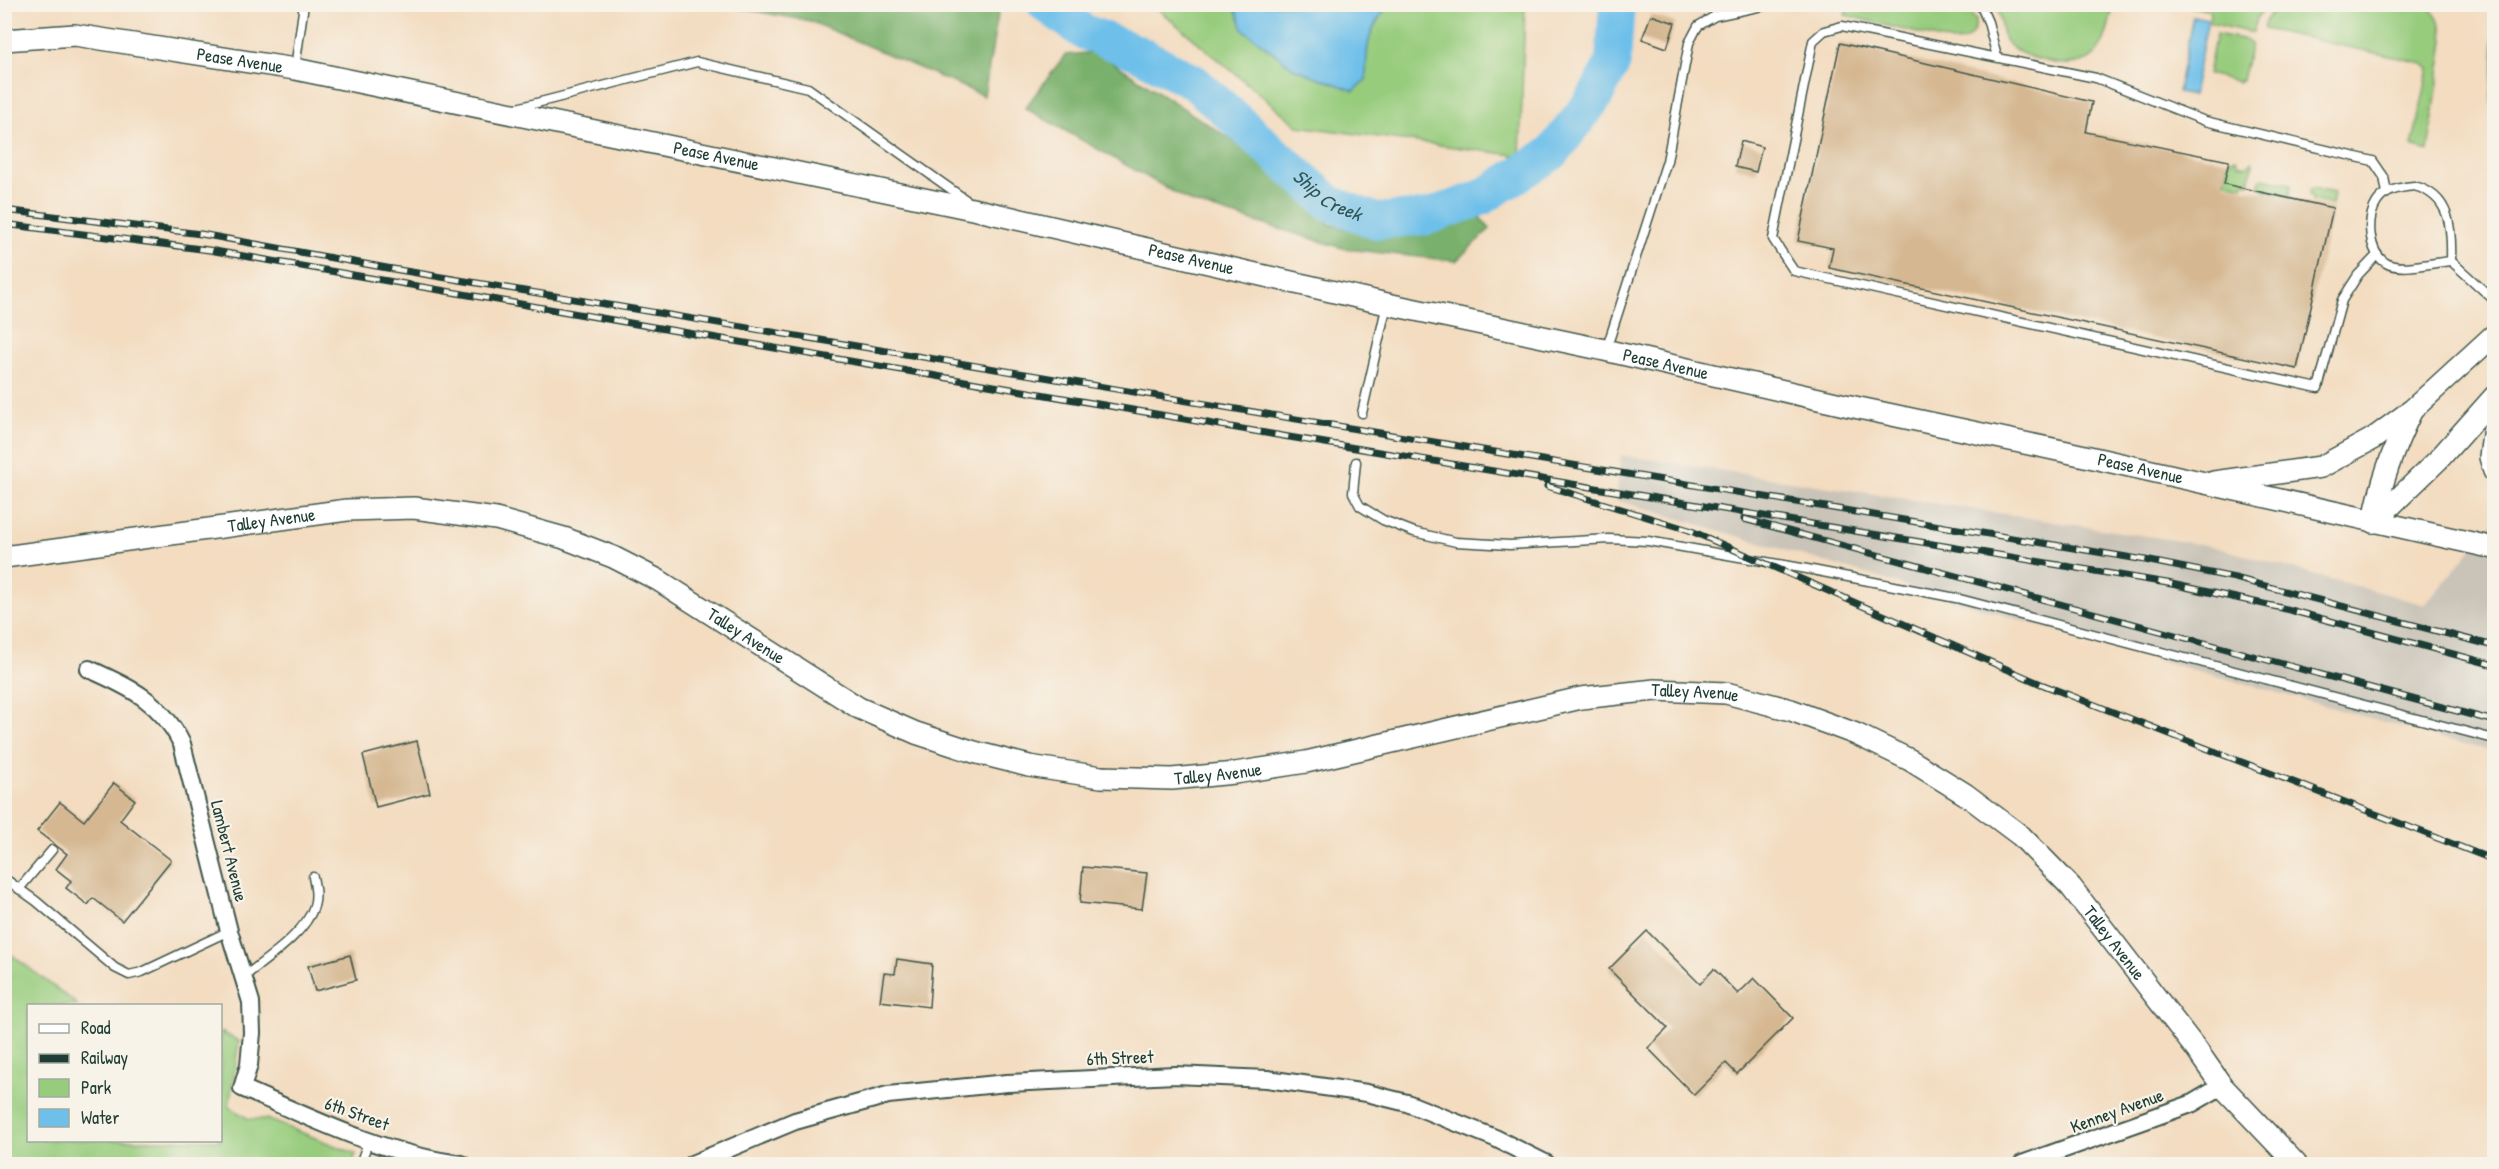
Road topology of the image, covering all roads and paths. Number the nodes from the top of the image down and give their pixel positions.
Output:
1 (304, 4) edge
2 (1772, 4) edge
3 (1980, 4) edge
4 (4, 40) edge
5 (1997, 57) junction
6 (295, 69) junction
7 (504, 112) junction
8 (2387, 192) junction
9 (982, 211) junction
10 (2377, 255) junction
11 (2451, 261) junction
12 (2494, 300) edge
13 (1387, 304) junction
14 (2494, 336) edge
15 (1606, 350) junction
16 (2494, 397) edge
17 (2412, 410) junction
18 (1362, 413) dead end
19 (2494, 428) edge
20 (1356, 462) dead end
21 (2494, 471) edge
22 (2205, 483) junction
23 (2374, 522) junction
24 (2494, 548) edge
25 (4, 557) edge
26 (88, 669) dead end
27 (2494, 739) edge
28 (52, 850) dead end
29 (4, 878) edge
30 (313, 878) dead end
31 (19, 889) junction
32 (229, 931) junction
33 (244, 976) junction
34 (2222, 1086) junction
35 (242, 1088) joint
36 (369, 1140) junction
37 (2042, 1162) edge
38 (360, 1164) edge
39 (462, 1164) edge
40 (692, 1164) edge
41 (1547, 1164) edge
42 (2022, 1164) edge
43 (2296, 1164) edge

1 - 6 lane
2 - 15 lane
3 - 5 lane
4 - 6 street, Pease Avenue
5 - 8 lane
5 - 10 lane
6 - 7 street, Pease Avenue
7 - 9 street, Pease Avenue
7 - 9 lane
8 - 10 lane
8 - 11 lane
9 - 13 street, Pease Avenue
10 - 11 lane
11 - 12 lane
13 - 15 street, Pease Avenue
13 - 18 lane
14 - 17 street
15 - 22 street, Pease Avenue
16 - 23 street
17 - 22 street
17 - 23 street
19 - 21 street
20 - 27 lane
22 - 23 street, Pease Avenue
23 - 24 street, Pease Avenue
25 - 34 street, Talley Avenue
26 - 32 street, Lambert Avenue
28 - 31 lane
29 - 31 lane
30 - 33 lane
31 - 32 lane
32 - 33 street, Lambert Avenue
33 - 35 street, Lambert Avenue
34 - 37 street, Kenney Avenue
34 - 43 street, Talley Avenue
35 - 36 street, 6th Street
36 - 38 lane
36 - 39 street, 6th Street
37 - 42 street, Kenney Avenue
40 - 41 street, 6th Street

